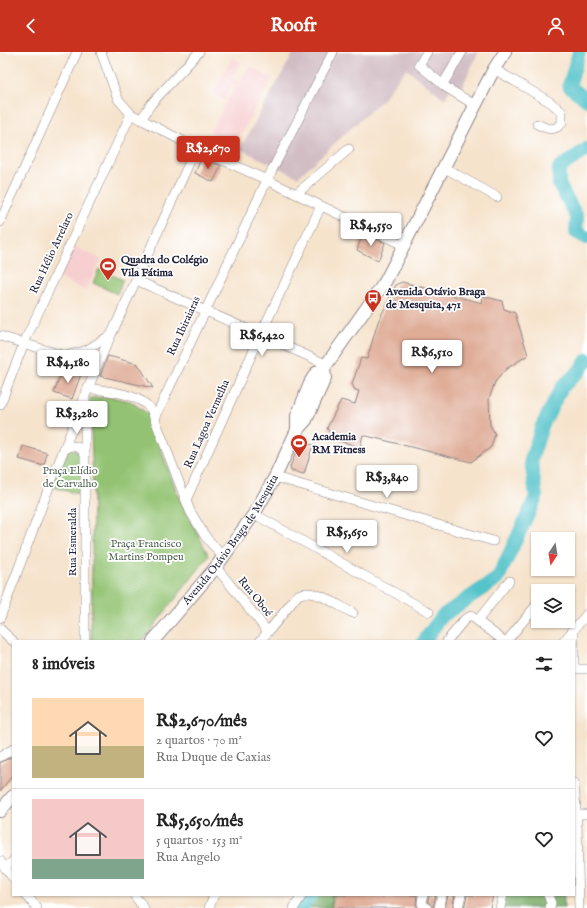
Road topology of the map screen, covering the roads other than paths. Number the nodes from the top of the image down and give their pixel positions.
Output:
1 (77, 52) edge
2 (101, 52) edge
3 (198, 52) edge
4 (333, 52) edge
5 (427, 52) edge
6 (462, 52) edge
7 (504, 52) edge
8 (494, 69) junction
9 (443, 84) junction
10 (475, 105) junction
11 (130, 114) junction
12 (141, 120) junction
13 (537, 124) dead end
14 (196, 148) junction
15 (349, 149) dead end
16 (443, 167) junction
17 (267, 180) junction
18 (296, 194) junction
19 (498, 197) dead end
20 (321, 206) junction
21 (0, 222) edge
22 (403, 245) junction
23 (138, 280) junction
24 (204, 311) junction
25 (110, 335) junction
26 (0, 336) edge
27 (260, 336) junction
28 (24, 343) junction
29 (68, 356) junction
30 (97, 366) junction
31 (325, 366) junction
32 (87, 391) junction
33 (0, 405) edge
34 (155, 418) junction
35 (63, 451) junction
36 (85, 454) junction
37 (275, 476) junction
38 (186, 500) junction
39 (254, 514) junction
40 (493, 542) dead end
41 (219, 562) junction
42 (509, 581) dead end
43 (429, 612) dead end
44 (531, 612) edge
45 (353, 613) dead end
46 (587, 614) edge
47 (0, 618) edge
48 (478, 620) junction
49 (0, 629) edge
50 (574, 629) junction
51 (268, 632) junction
52 (510, 639) edge
53 (12, 640) edge
54 (84, 640) edge
55 (154, 640) edge
56 (261, 640) edge
57 (447, 640) edge
58 (565, 640) edge
59 (574, 640) edge
60 (575, 669) edge
61 (587, 669) edge
62 (12, 751) edge
63 (0, 757) edge
64 (12, 797) edge
65 (575, 801) edge
66 (0, 811) edge
67 (587, 814) edge
68 (576, 819) edge
69 (12, 861) edge
70 (2, 864) edge
71 (12, 877) edge
72 (27, 896) edge
73 (135, 896) edge
74 (214, 896) edge
75 (301, 896) edge
76 (423, 896) edge
77 (442, 896) edge
78 (461, 896) edge
79 (503, 896) edge
80 (548, 896) edge
81 (37, 908) edge
82 (144, 908) edge
83 (209, 908) edge
84 (294, 908) edge
85 (427, 908) edge
86 (439, 908) edge
87 (458, 908) edge
88 (500, 908) edge
89 (550, 908) edge
90 (579, 908) edge

1 - 21 street
2 - 11 street
3 - 12 street
4 - 17 street, Rua Ibiraiaras
5 - 9 street
6 - 9 street
7 - 8 main road, Avenida Otávio Braga de Mesquita
8 - 10 main road, Avenida Otávio Braga de Mesquita
8 - 13 street
9 - 10 street
10 - 16 main road, Avenida Otávio Braga de Mesquita
11 - 12 street
11 - 28 street, Rua Hélio Arrelaro
12 - 14 street
14 - 17 street
14 - 23 street
15 - 18 street
16 - 19 street
16 - 22 main road, Avenida Otávio Braga de Mesquita
17 - 18 street
17 - 24 street, Rua Ibiraiaras
18 - 20 street
20 - 22 street
20 - 27 street, Rua Lagoa Vermelha
22 - 31 main road, Avenida Otávio Braga de Mesquita
23 - 24 street
23 - 25 street
24 - 27 street
24 - 34 street, Rua Ibiraiaras
25 - 29 street
25 - 30 street
26 - 28 street
27 - 31 street
27 - 38 street, Rua Lagoa Vermelha
28 - 29 street
28 - 33 street, Rua Hélio Arrelaro
29 - 30 street
30 - 32 street
31 - 37 main road, Avenida Otávio Braga de Mesquita
32 - 34 street, Rua Oboé
32 - 35 street
32 - 36 street, Rua Esmeralda
34 - 38 street, Rua Oboé
35 - 36 street
35 - 47 street
36 - 54 street, Rua Esmeralda
37 - 39 main road, Avenida Otávio Braga de Mesquita
37 - 40 street
38 - 41 street, Rua Oboé
39 - 41 main road, Avenida Otávio Braga de Mesquita
39 - 43 street
41 - 51 street, Rua Oboé
41 - 55 main road, Avenida Otávio Braga de Mesquita
42 - 48 street
44 - 52 street
45 - 51 street
46 - 50 street
48 - 52 street
48 - 57 street
49 - 53 street
50 - 58 street
50 - 59 street
51 - 56 street, Rua Oboé
60 - 61 street
62 - 63 street
64 - 66 main road
65 - 68 street
67 - 68 street
68 - 90 street
69 - 70 street
70 - 71 street
72 - 81 street
73 - 82 street
74 - 83 street
75 - 84 street
76 - 85 street
77 - 86 street
78 - 87 street
79 - 88 street
80 - 89 street

